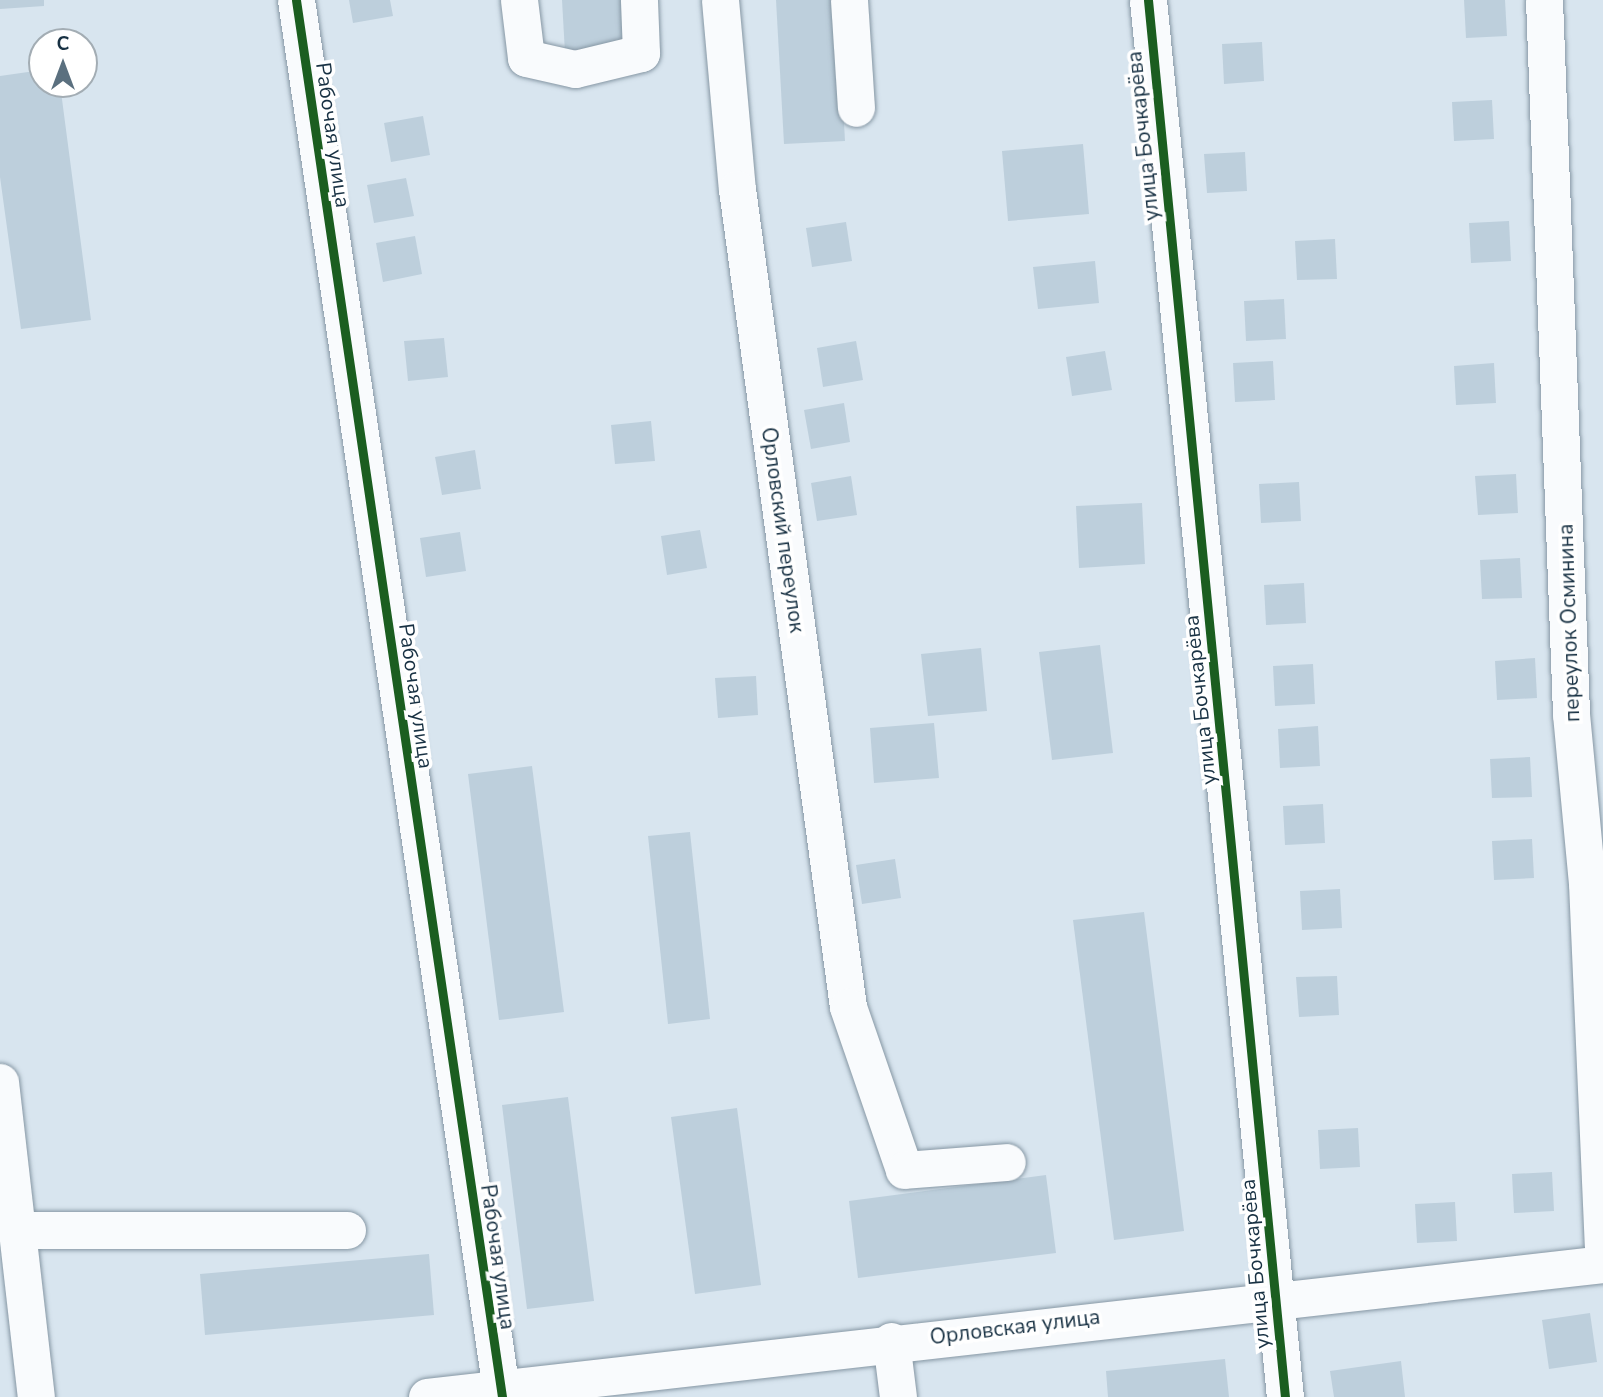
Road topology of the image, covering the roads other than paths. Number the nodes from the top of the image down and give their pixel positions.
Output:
1 (296, 0) edge
2 (519, 0) edge
3 (639, 0) edge
4 (720, 0) edge
5 (849, 0) edge
6 (1149, 0) edge
7 (1544, 0) edge
8 (856, 108) dead end
9 (0, 1082) edge
10 (1007, 1162) dead end
11 (6, 1194) edge
12 (17, 1230) junction
13 (347, 1230) dead end
14 (1603, 1245) edge
15 (1603, 1264) edge
16 (1276, 1297) junction
17 (891, 1341) junction
18 (501, 1392) edge
19 (36, 1397) edge
20 (427, 1397) edge
21 (898, 1397) edge
22 (1285, 1397) edge

1 - 18 street, Рабочая улица
2 - 3 street
4 - 10 street, Орловский переулок
5 - 8 street
6 - 16 street, улица Бочкарёва
7 - 14 street, переулок Осминина
9 - 11 street
11 - 12 street
12 - 13 street
12 - 19 street
15 - 16 street, Орловская улица
16 - 17 street, Орловская улица
16 - 22 street, улица Бочкарёва
17 - 18 street, Орловская улица
17 - 21 street
18 - 20 street, Орловская улица

